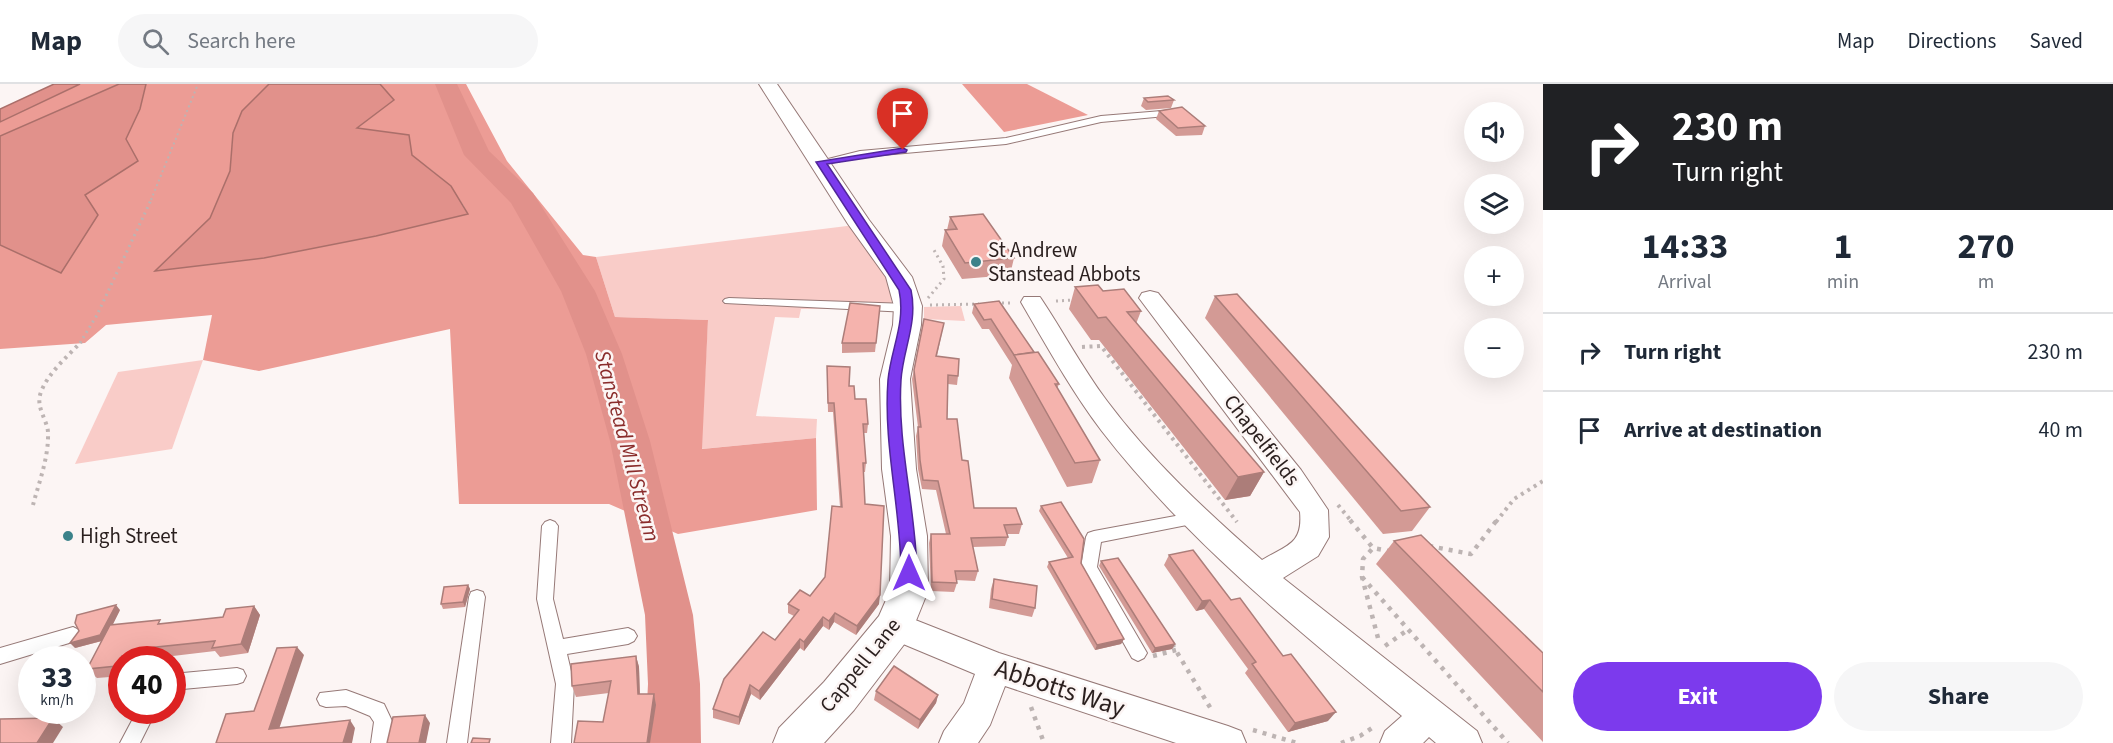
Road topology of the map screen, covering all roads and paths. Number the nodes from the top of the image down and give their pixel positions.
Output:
1 (198, 84) edge
2 (768, 84) edge
3 (1174, 113) edge
4 (821, 162) junction
5 (934, 250) dead end
6 (1150, 298) dead end
7 (729, 301) dead end
8 (1032, 302) dead end
9 (908, 305) junction
10 (1093, 346) dead end
11 (1543, 481) edge
12 (33, 505) dead end
13 (1198, 517) junction
14 (550, 525) dead end
15 (1242, 530) dead end
16 (1418, 547) edge
17 (1399, 550) edge
18 (1262, 576) junction
19 (1362, 577) junction
20 (477, 597) dead end
21 (895, 626) junction
22 (1409, 629) junction
23 (73, 635) edge
24 (628, 636) dead end
25 (1170, 641) edge
26 (557, 648) junction
27 (1176, 650) junction
28 (1138, 653) dead end
29 (1158, 655) edge
30 (0, 656) edge
31 (1007, 671) junction
32 (237, 676) dead end
33 (186, 681) edge
34 (1387, 681) junction
35 (326, 699) dead end
36 (1428, 715) junction
37 (140, 724) edge
38 (1222, 731) edge
39 (130, 743) edge
40 (381, 743) edge
41 (457, 743) edge
42 (561, 743) edge
43 (795, 743) edge
44 (957, 743) edge
45 (1044, 743) edge
46 (1341, 743) edge
47 (1398, 743) edge
48 (1464, 743) edge
49 (1509, 743) edge

1 - 12 path
2 - 4 street, Cappell Lane
3 - 4 lane
4 - 9 street, Cappell Lane
5 - 9 path
6 - 18 street, Chapelfields
7 - 9 lane
8 - 13 street
9 - 21 street, Cappell Lane
10 - 15 path
11 - 16 path
13 - 18 street
13 - 28 lane
14 - 26 lane
17 - 19 path
18 - 34 street
19 - 22 path
19 - 22 path
20 - 41 lane
21 - 31 street, Abbotts Way
21 - 43 street, Cappell Lane
22 - 49 path
23 - 30 lane
24 - 26 lane
25 - 27 path
26 - 42 lane
27 - 29 path
27 - 38 path
31 - 38 street, Abbotts Way
31 - 44 street
31 - 45 path
32 - 33 lane
34 - 36 street
34 - 46 path
35 - 40 lane
36 - 47 street
36 - 48 street
37 - 39 lane

